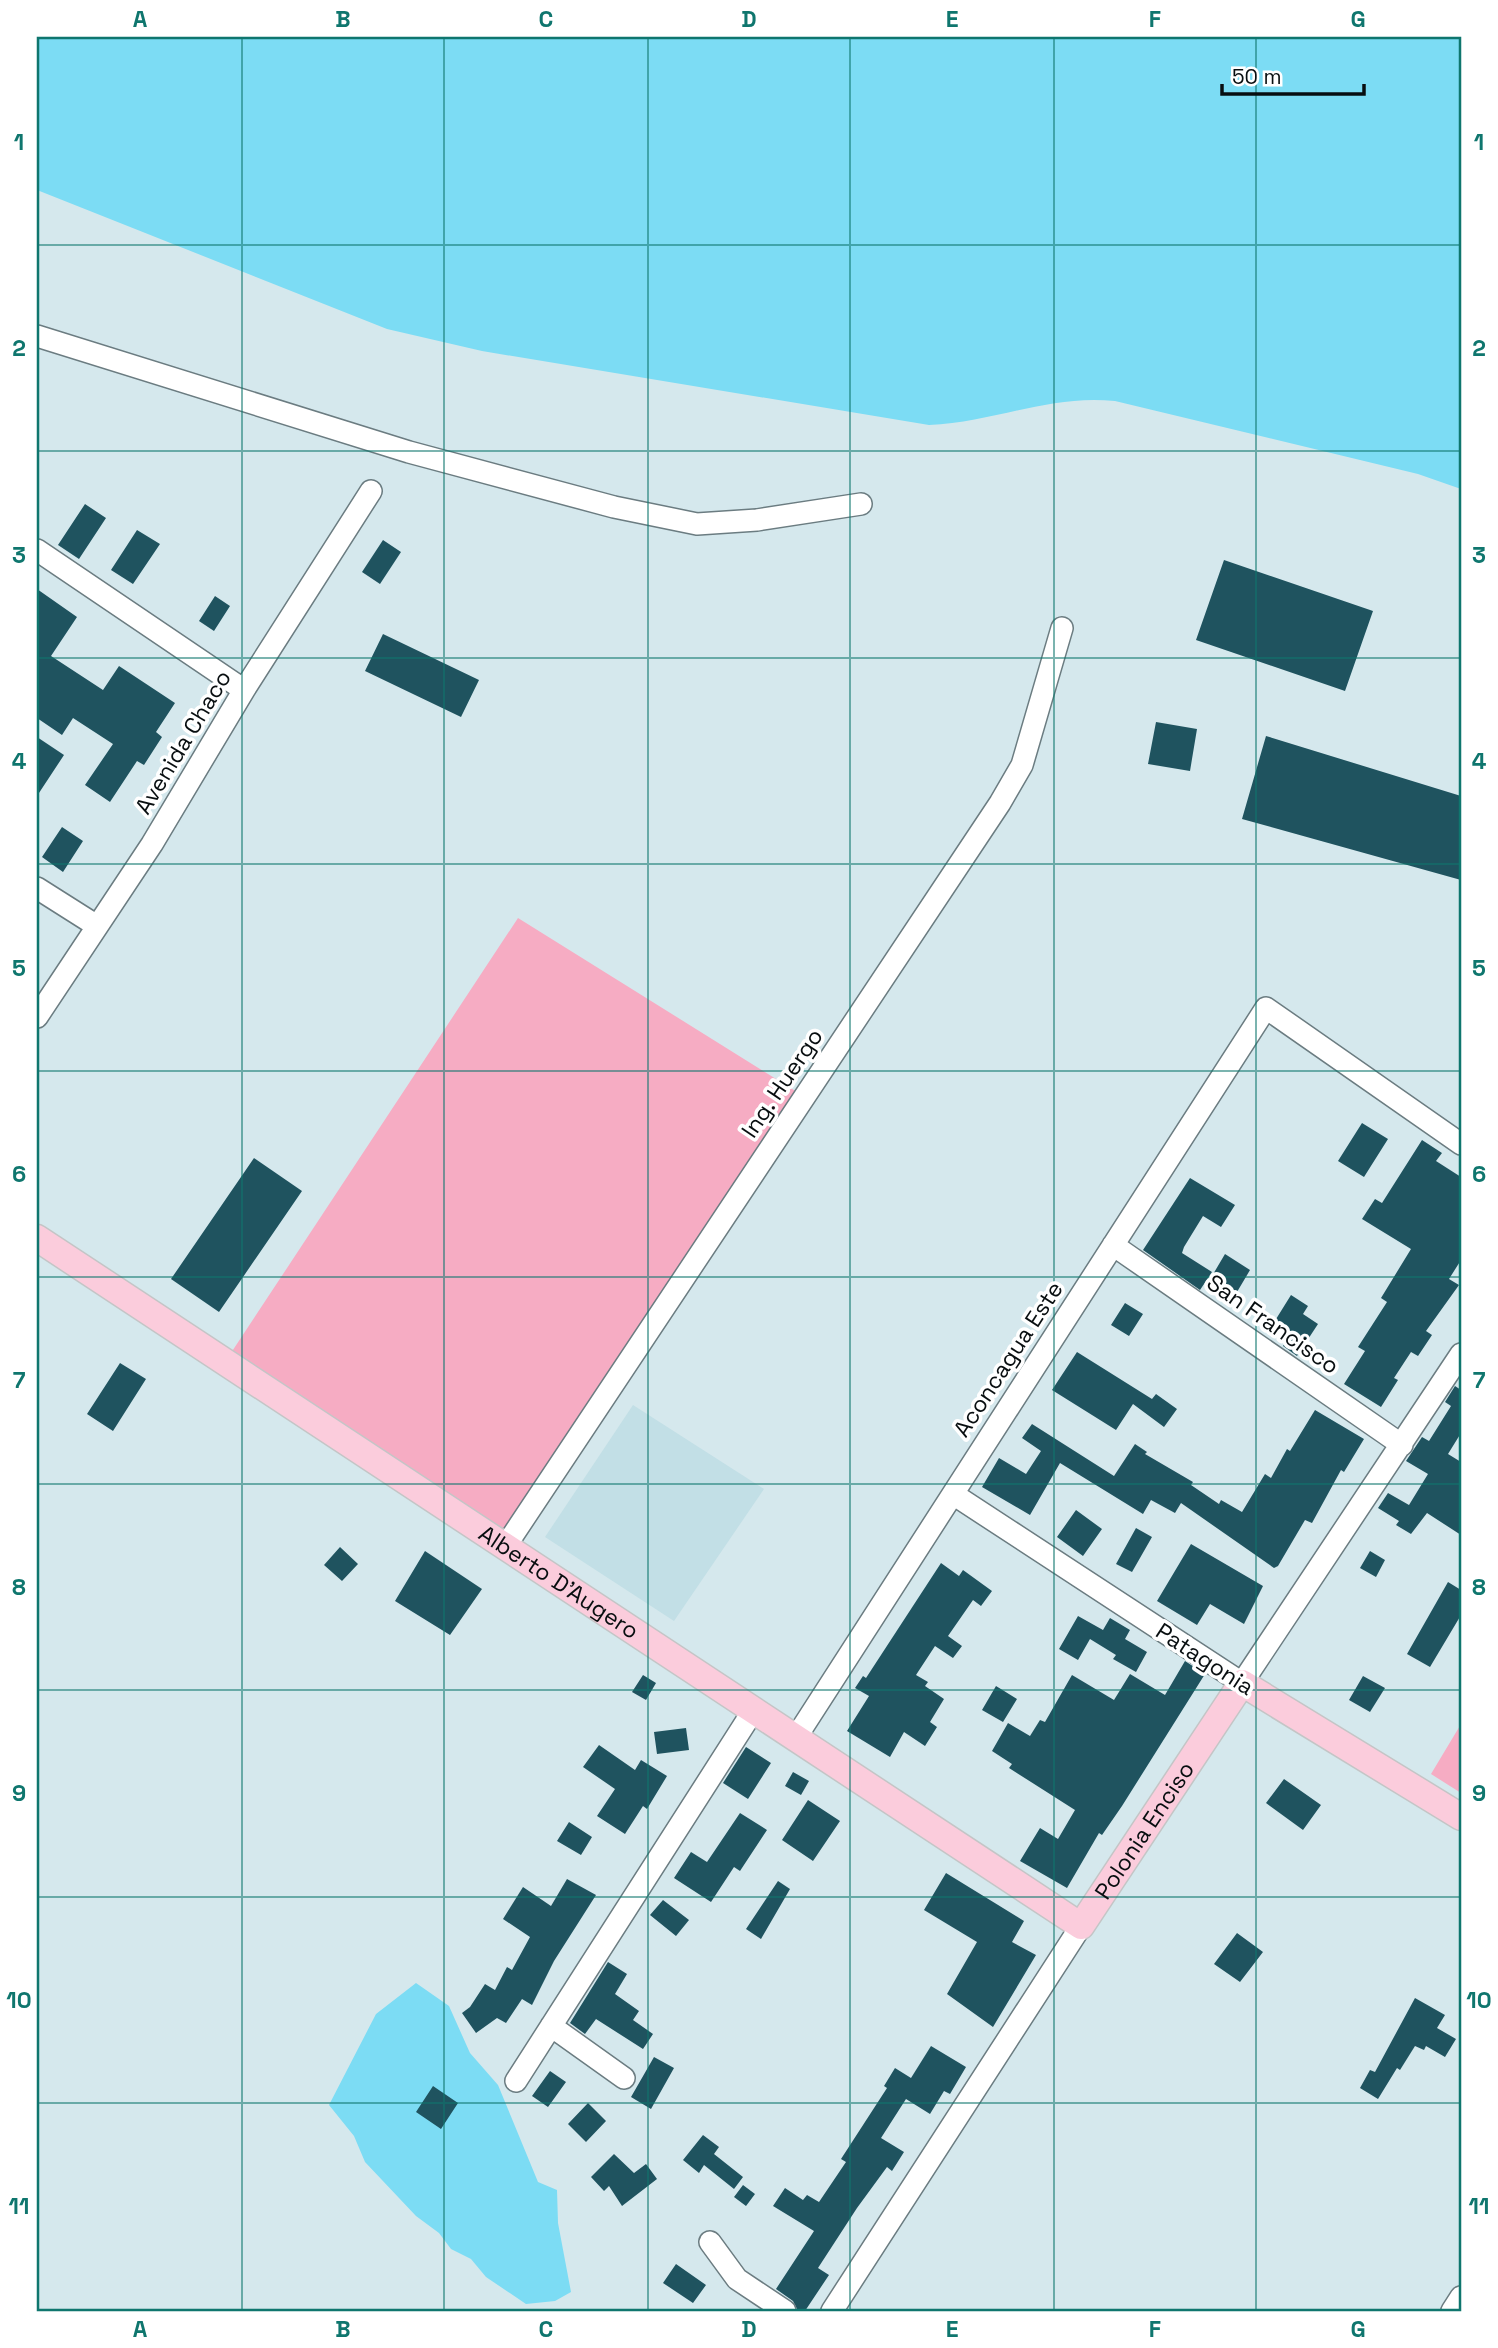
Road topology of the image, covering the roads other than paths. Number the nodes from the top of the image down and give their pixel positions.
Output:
1 (37, 336) edge
2 (371, 491) dead end
3 (861, 504) dead end
4 (37, 550) edge
5 (1062, 628) dead end
6 (244, 690) junction
7 (37, 888) edge
8 (97, 926) junction
9 (37, 1017) edge
10 (1461, 1144) edge
11 (37, 1238) edge
12 (1113, 1245) junction
13 (1461, 1354) edge
14 (1402, 1445) junction
15 (953, 1494) junction
16 (505, 1547) junction
17 (1242, 1683) junction
18 (753, 1711) junction
19 (795, 1739) junction
20 (1461, 1817) edge
21 (1081, 1926) junction
22 (551, 2026) junction
23 (624, 2078) dead end
24 (516, 2081) dead end
25 (710, 2242) dead end
26 (1461, 2297) edge
27 (785, 2311) edge
28 (832, 2311) edge
29 (1452, 2311) edge

1 - 3 street
2 - 6 street, Avenida Chaco
4 - 6 street
5 - 16 street, Ing. Huergo
6 - 8 street, Avenida Chaco
7 - 8 street
8 - 9 street, Avenida Chaco
10 - 12 street, Aconcagua Este
11 - 16 main road, Alberto D'Augero
12 - 14 street, San Francisco
12 - 15 street, Aconcagua Este
13 - 14 street, Polonia Enciso
14 - 17 street, Polonia Enciso
15 - 17 street, Patagonia
15 - 19 street, Aconcagua Este
16 - 18 main road, Alberto D'Augero
17 - 20 main road, Patagonia
17 - 21 main road, Polonia Enciso
18 - 19 main road, Alberto D'Augero
18 - 22 street
19 - 21 main road, Alberto D'Augero
21 - 28 street, Polonia Enciso
22 - 23 street
22 - 24 street
25 - 27 street
26 - 29 street

